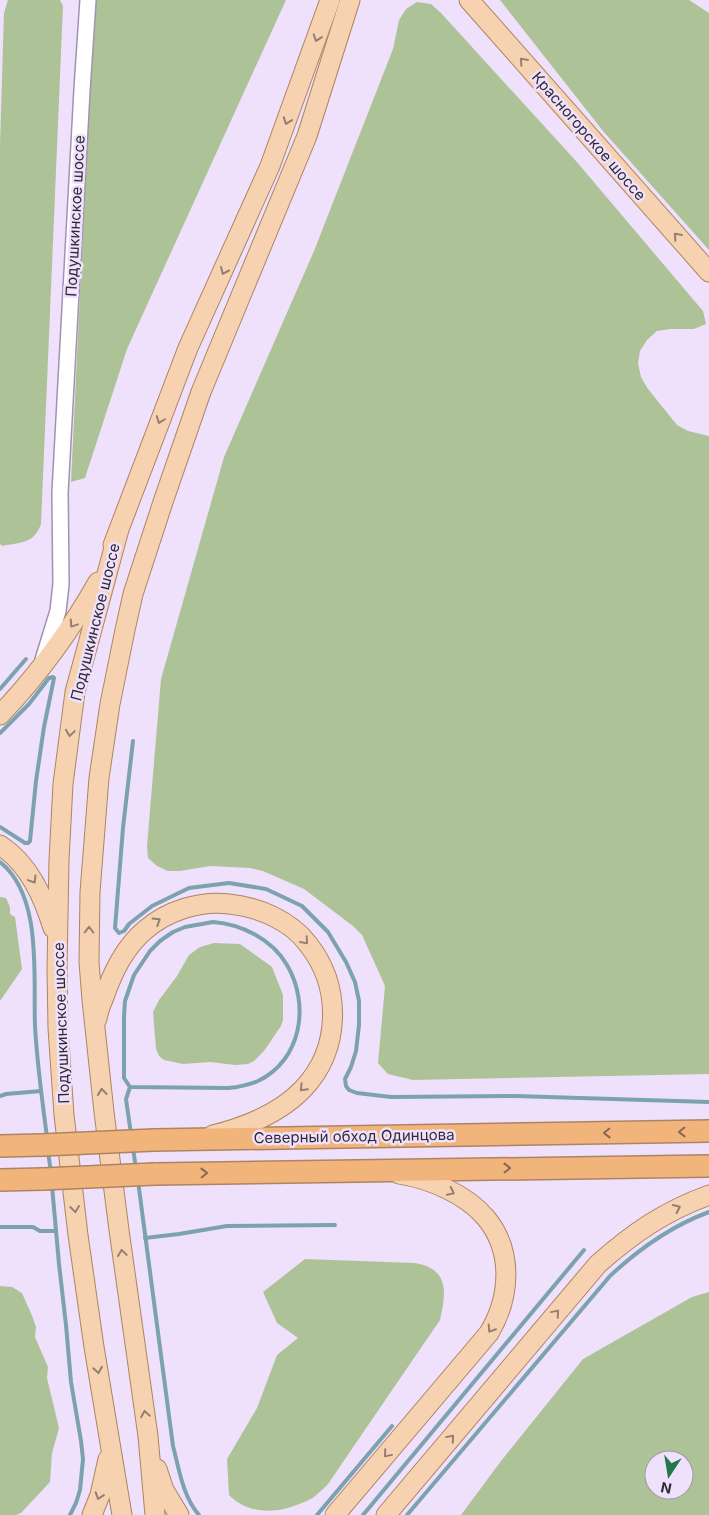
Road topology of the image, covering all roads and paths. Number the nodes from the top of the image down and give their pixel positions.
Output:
1 (88, 0) edge
2 (330, 0) edge
3 (350, 0) edge
4 (469, 0) edge
5 (709, 272) edge
6 (118, 533) junction
7 (40, 670) junction
8 (0, 715) edge
9 (0, 845) edge
10 (57, 968) junction
11 (96, 1038) junction
12 (709, 1132) edge
13 (190, 1139) junction
14 (0, 1146) edge
15 (709, 1166) edge
16 (370, 1170) junction
17 (0, 1180) edge
18 (709, 1195) edge
19 (148, 1436) junction
20 (109, 1441) junction
21 (92, 1515) edge
22 (122, 1515) edge
23 (155, 1515) edge
24 (179, 1515) edge
25 (335, 1515) edge
26 (386, 1515) edge

1 - 7 street, Подушкинское шоссе
2 -> 6 main road
11 -> 3 main road
5 -> 4 main road, Красногорское шоссе
6 -> 7 main road
6 -> 10 main road, Подушкинское шоссе
7 - 8 main road
9 -> 10 main road
10 -> 20 main road, Подушкинское шоссе
11 -> 13 main road
19 -> 11 main road
12 -> 13 highway, Северный обход Одинцова
13 - 14 highway, Северный обход Одинцова, bridge
16 -> 15 highway
17 -> 16 highway, bridge
16 -> 25 main road
26 -> 18 main road
19 - 23 main road
19 - 24 main road
20 -> 21 main road
20 - 22 main road, Подушкинское шоссе

